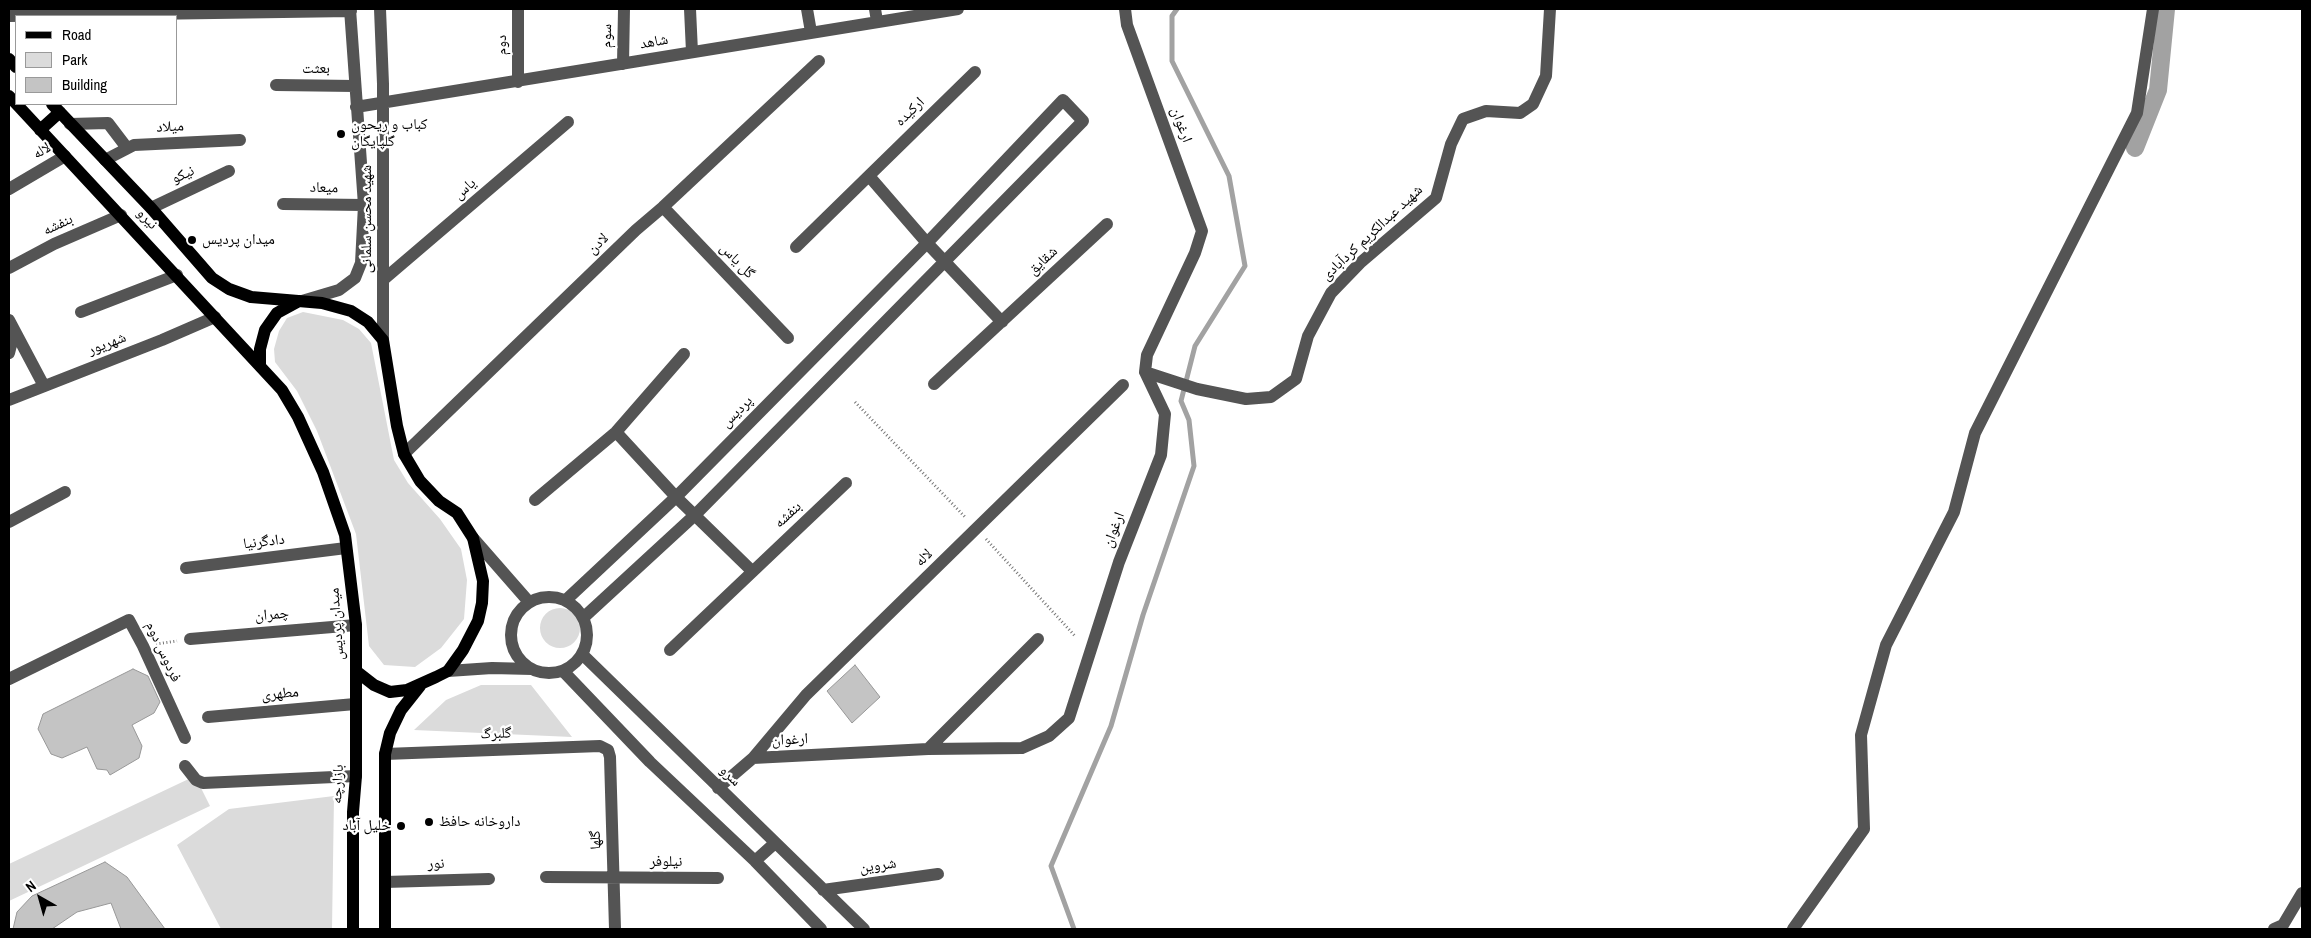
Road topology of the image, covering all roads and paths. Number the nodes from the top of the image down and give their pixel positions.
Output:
1 (380, 9) edge
2 (518, 9) edge
3 (624, 9) edge
4 (690, 9) edge
5 (807, 9) edge
6 (956, 9) edge
7 (1125, 9) edge
8 (1550, 9) edge
9 (2153, 9) edge
10 (351, 10) edge
11 (61, 12) edge
12 (22, 15) edge
13 (876, 15) edge
14 (811, 32) junction
15 (692, 52) junction
16 (819, 62) dead end
17 (623, 64) junction
18 (975, 72) dead end
19 (518, 82) junction
20 (276, 85) dead end
21 (355, 86) junction
22 (384, 103) junction
23 (17, 105) edge
24 (356, 107) junction
25 (56, 108) edge
26 (568, 122) dead end
27 (70, 124) junction
28 (40, 130) junction
29 (240, 140) dead end
30 (128, 148) junction
31 (66, 156) junction
32 (105, 160) junction
33 (229, 171) dead end
34 (869, 176) junction
35 (9, 188) edge
36 (282, 204) dead end
37 (364, 205) junction
38 (151, 208) junction
39 (663, 208) junction
40 (121, 215) junction
41 (1107, 224) dead end
42 (927, 243) junction
43 (796, 247) dead end
44 (945, 262) junction
45 (9, 268) edge
46 (177, 275) junction
47 (384, 280) junction
48 (299, 301) junction
49 (82, 312) dead end
50 (215, 317) junction
51 (9, 320) edge
52 (1002, 322) junction
53 (14, 333) junction
54 (788, 338) dead end
55 (383, 340) junction
56 (9, 353) edge
57 (684, 354) dead end
58 (260, 366) junction
59 (1145, 372) junction
60 (934, 384) dead end
61 (1123, 385) dead end
62 (44, 386) junction
63 (9, 400) edge
64 (616, 432) junction
65 (404, 454) junction
66 (846, 483) dead end
67 (65, 492) dead end
68 (676, 497) junction
69 (535, 500) dead end
70 (696, 514) junction
71 (9, 522) edge
72 (473, 538) junction
73 (346, 548) junction
74 (186, 568) dead end
75 (752, 571) junction
76 (566, 600) junction
77 (529, 602) junction
78 (584, 618) junction
79 (356, 624) junction
80 (190, 638) joint
81 (1038, 639) dead end
82 (143, 646) junction
83 (670, 650) dead end
84 (582, 654) junction
85 (356, 670) junction
86 (533, 670) junction
87 (448, 671) junction
88 (563, 671) junction
89 (9, 679) edge
90 (420, 686) junction
91 (355, 704) junction
92 (208, 717) dead end
93 (185, 738) dead end
94 (928, 749) junction
95 (608, 750) joint
96 (385, 754) junction
97 (753, 758) junction
98 (186, 766) dead end
99 (356, 776) junction
100 (718, 788) junction
101 (775, 843) junction
102 (755, 861) junction
103 (938, 874) dead end
104 (546, 877) dead end
105 (613, 878) junction
106 (718, 878) dead end
107 (489, 879) dead end
108 (385, 882) junction
109 (823, 890) junction
110 (2302, 893) edge
111 (856, 927) edge
112 (354, 929) edge
113 (385, 929) edge
114 (615, 929) edge
115 (821, 929) edge
116 (1793, 929) edge
117 (2274, 929) edge

1 - 22 street, شهید محسن سلمانی
2 - 19 street, دوم
3 - 17 street, سوم
4 - 15 street
5 - 14 street
6 - 13 street, شاهد
7 - 59 street, ارغوان
8 - 59 street, شهید عبدالکریم کردآبادی
9 - 116 street
10 - 11 street
10 - 21 street, شهید محسن سلمانی
11 - 12 street
13 - 14 street, شاهد
14 - 15 street, شاهد
15 - 17 street, شاهد
16 - 39 street, لادن
17 - 19 street, شاهد
18 - 34 street, ارکیده
19 - 22 street, شاهد
20 - 21 street, بعثت
21 - 24 street, شهید محسن سلمانی
22 - 24 street, شاهد
22 - 47 street, شهید محسن سلمانی
23 - 28 main road, نیرو
24 - 37 street, شهید محسن سلمانی
25 - 27 main road, نیرو
25 - 28 main road
26 - 47 street, یاس
27 - 30 street
27 - 32 main road, نیرو
28 - 31 main road, نیرو
29 - 30 street, میلاد
30 - 32 street, میلاد
31 - 35 street, لاله
31 - 40 main road, نیرو
32 - 38 main road, نیرو
33 - 38 street, نیکو
34 - 42 street
34 - 43 street, ارکیده
36 - 37 street, میعاد
37 - 48 street, شهید محسن سلمانی
38 - 48 main road, نیرو
39 - 54 street, گل یاس
39 - 65 street, لادن
40 - 45 street, بنفشه
40 - 46 main road, نیرو
41 - 52 street, شقایق
42 - 44 street
42 - 44 street, پردیس
42 - 68 street, پردیس
44 - 52 street
44 - 70 street
46 - 49 street
46 - 50 main road, نیرو
47 - 55 street, شهید محسن سلمانی
48 - 55 main road
48 - 58 main road
50 - 58 main road, نیرو
50 - 62 street, شهریور
51 - 53 street
52 - 60 street, شقایق
53 - 56 street
53 - 62 street
55 - 65 main road, میدان پردیس
57 - 64 street
58 - 73 main road, میدان پردیس
59 - 94 street, ارغوان
61 - 97 street, لاله
62 - 63 street, شهریور
64 - 68 street
64 - 69 street
65 - 72 main road, میدان پردیس
66 - 75 street, بنفشه
67 - 71 street
68 - 70 street
68 - 76 street, پردیس
70 - 75 street
70 - 78 street
72 - 77 street
72 - 87 main road, میدان پردیس
73 - 74 street, دادگرنیا
73 - 79 main road, میدان پردیس
75 - 83 street, بنفشه
76 - 77 street
76 - 78 street
77 - 86 street
78 - 84 street
79 - 80 street, چمران
79 - 85 main road, میدان پردیس
80 - 82 path
81 - 94 street
82 - 89 street, فردوس دوم
82 - 93 street, فردوس دوم
84 - 88 street
84 - 100 street, سرو
85 - 90 main road, میدان پردیس
85 - 91 main road, بازارچه
86 - 87 street
86 - 88 street
87 - 90 main road, میدان پردیس
88 - 102 street
90 - 96 main road
91 - 92 street, مطهری
91 - 99 main road, بازارچه
94 - 97 street, ارغوان
95 - 96 street, گلبرگ
95 - 105 street, گلها
96 - 108 main road
97 - 100 street, ارغوان
98 - 99 street
99 - 112 main road, بازارچه
100 - 101 street, سرو
101 - 102 street
101 - 109 street, سرو
102 - 115 street
103 - 109 street, شروین
104 - 105 street, نیلوفر
105 - 106 street, نیلوفر
105 - 114 street, گلها
107 - 108 street, نور
108 - 113 main road
109 - 111 street, سرو
110 - 117 street

